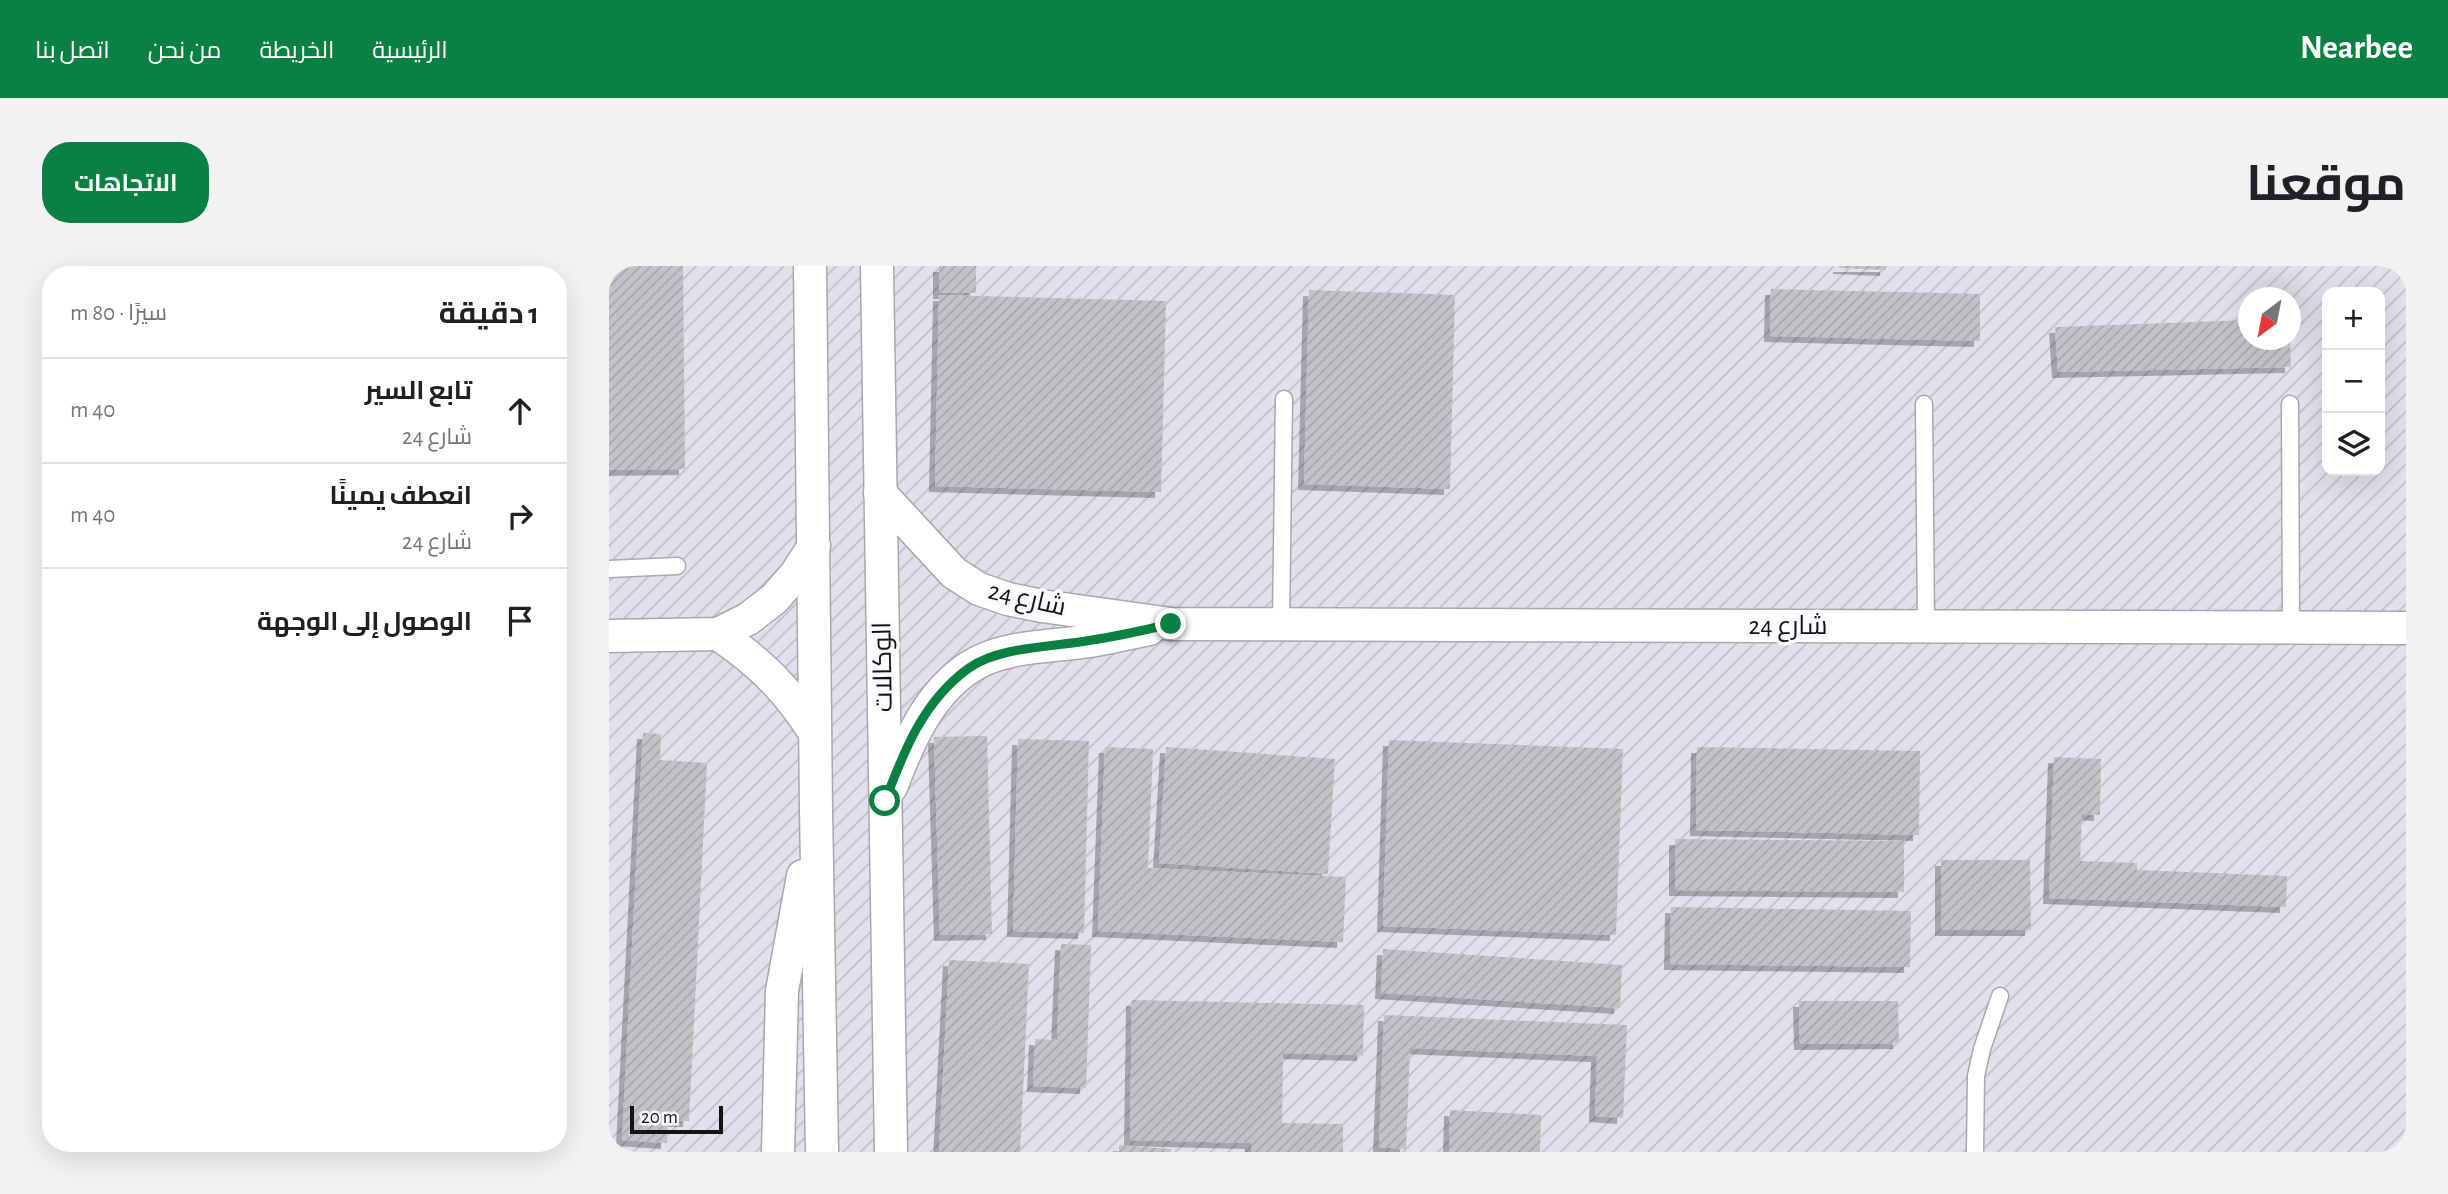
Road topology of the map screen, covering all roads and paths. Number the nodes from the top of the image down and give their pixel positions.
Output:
1 (810, 266) edge
2 (877, 266) edge
3 (1284, 399) dead end
4 (1924, 404) dead end
5 (2290, 404) dead end
6 (880, 493) junction
7 (814, 546) junction
8 (677, 566) dead end
9 (609, 569) edge
10 (1171, 624) junction
11 (1281, 624) junction
12 (1926, 626) junction
13 (2291, 627) junction
14 (2406, 628) edge
15 (718, 634) junction
16 (609, 636) edge
17 (815, 733) junction
18 (885, 801) junction
19 (816, 810) junction
20 (2000, 996) dead end
21 (894, 1147) edge
22 (778, 1152) edge
23 (822, 1152) edge
24 (1975, 1152) edge

1 - 7 street
2 - 6 street, الوكالات
3 - 11 lane
4 - 12 lane
5 - 13 lane
6 - 10 street, شارع 24
6 - 18 street, الوكالات
7 - 15 street
7 - 17 street
8 - 9 lane
10 - 11 street, شارع 24
10 - 18 street, شارع 24
11 - 12 street, شارع 24
12 - 13 street, شارع 24
13 - 14 street, شارع 24
15 - 16 street
15 - 17 street
17 - 19 street
18 - 21 street, الوكالات
19 - 22 street
19 - 23 street
20 - 24 lane

